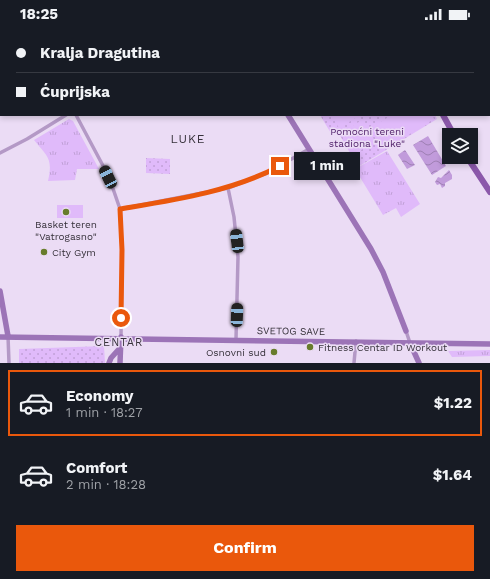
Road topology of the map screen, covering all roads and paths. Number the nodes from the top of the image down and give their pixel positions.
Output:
1 (64, 116) edge
2 (77, 116) edge
3 (289, 116) edge
4 (444, 116) edge
5 (450, 128) edge
6 (309, 149) junction
7 (0, 153) edge
8 (472, 164) edge
9 (228, 188) junction
10 (490, 192) edge
11 (120, 209) junction
12 (0, 290) edge
13 (406, 331) joint
14 (8, 336) junction
15 (0, 337) edge
16 (121, 337) junction
17 (236, 339) junction
18 (356, 342) junction
19 (410, 343) junction
20 (489, 343) edge
21 (120, 348) junction
22 (9, 363) edge
23 (109, 363) edge
24 (120, 363) edge
25 (354, 363) edge
26 (418, 363) edge

1 - 7 street
2 - 11 street
3 - 6 street
4 - 5 main road
6 - 9 street
6 - 13 street
8 - 10 main road
9 - 11 street
9 - 17 street
11 - 16 street
12 - 14 street
13 - 19 street
14 - 15 street, SVETOG SAVE
14 - 16 street, SVETOG SAVE
14 - 22 street
16 - 17 street, SVETOG SAVE
16 - 21 street
17 - 18 street, SVETOG SAVE
18 - 19 street, SVETOG SAVE
18 - 25 street
19 - 20 street, SVETOG SAVE
19 - 26 street
21 - 23 street
21 - 24 street

